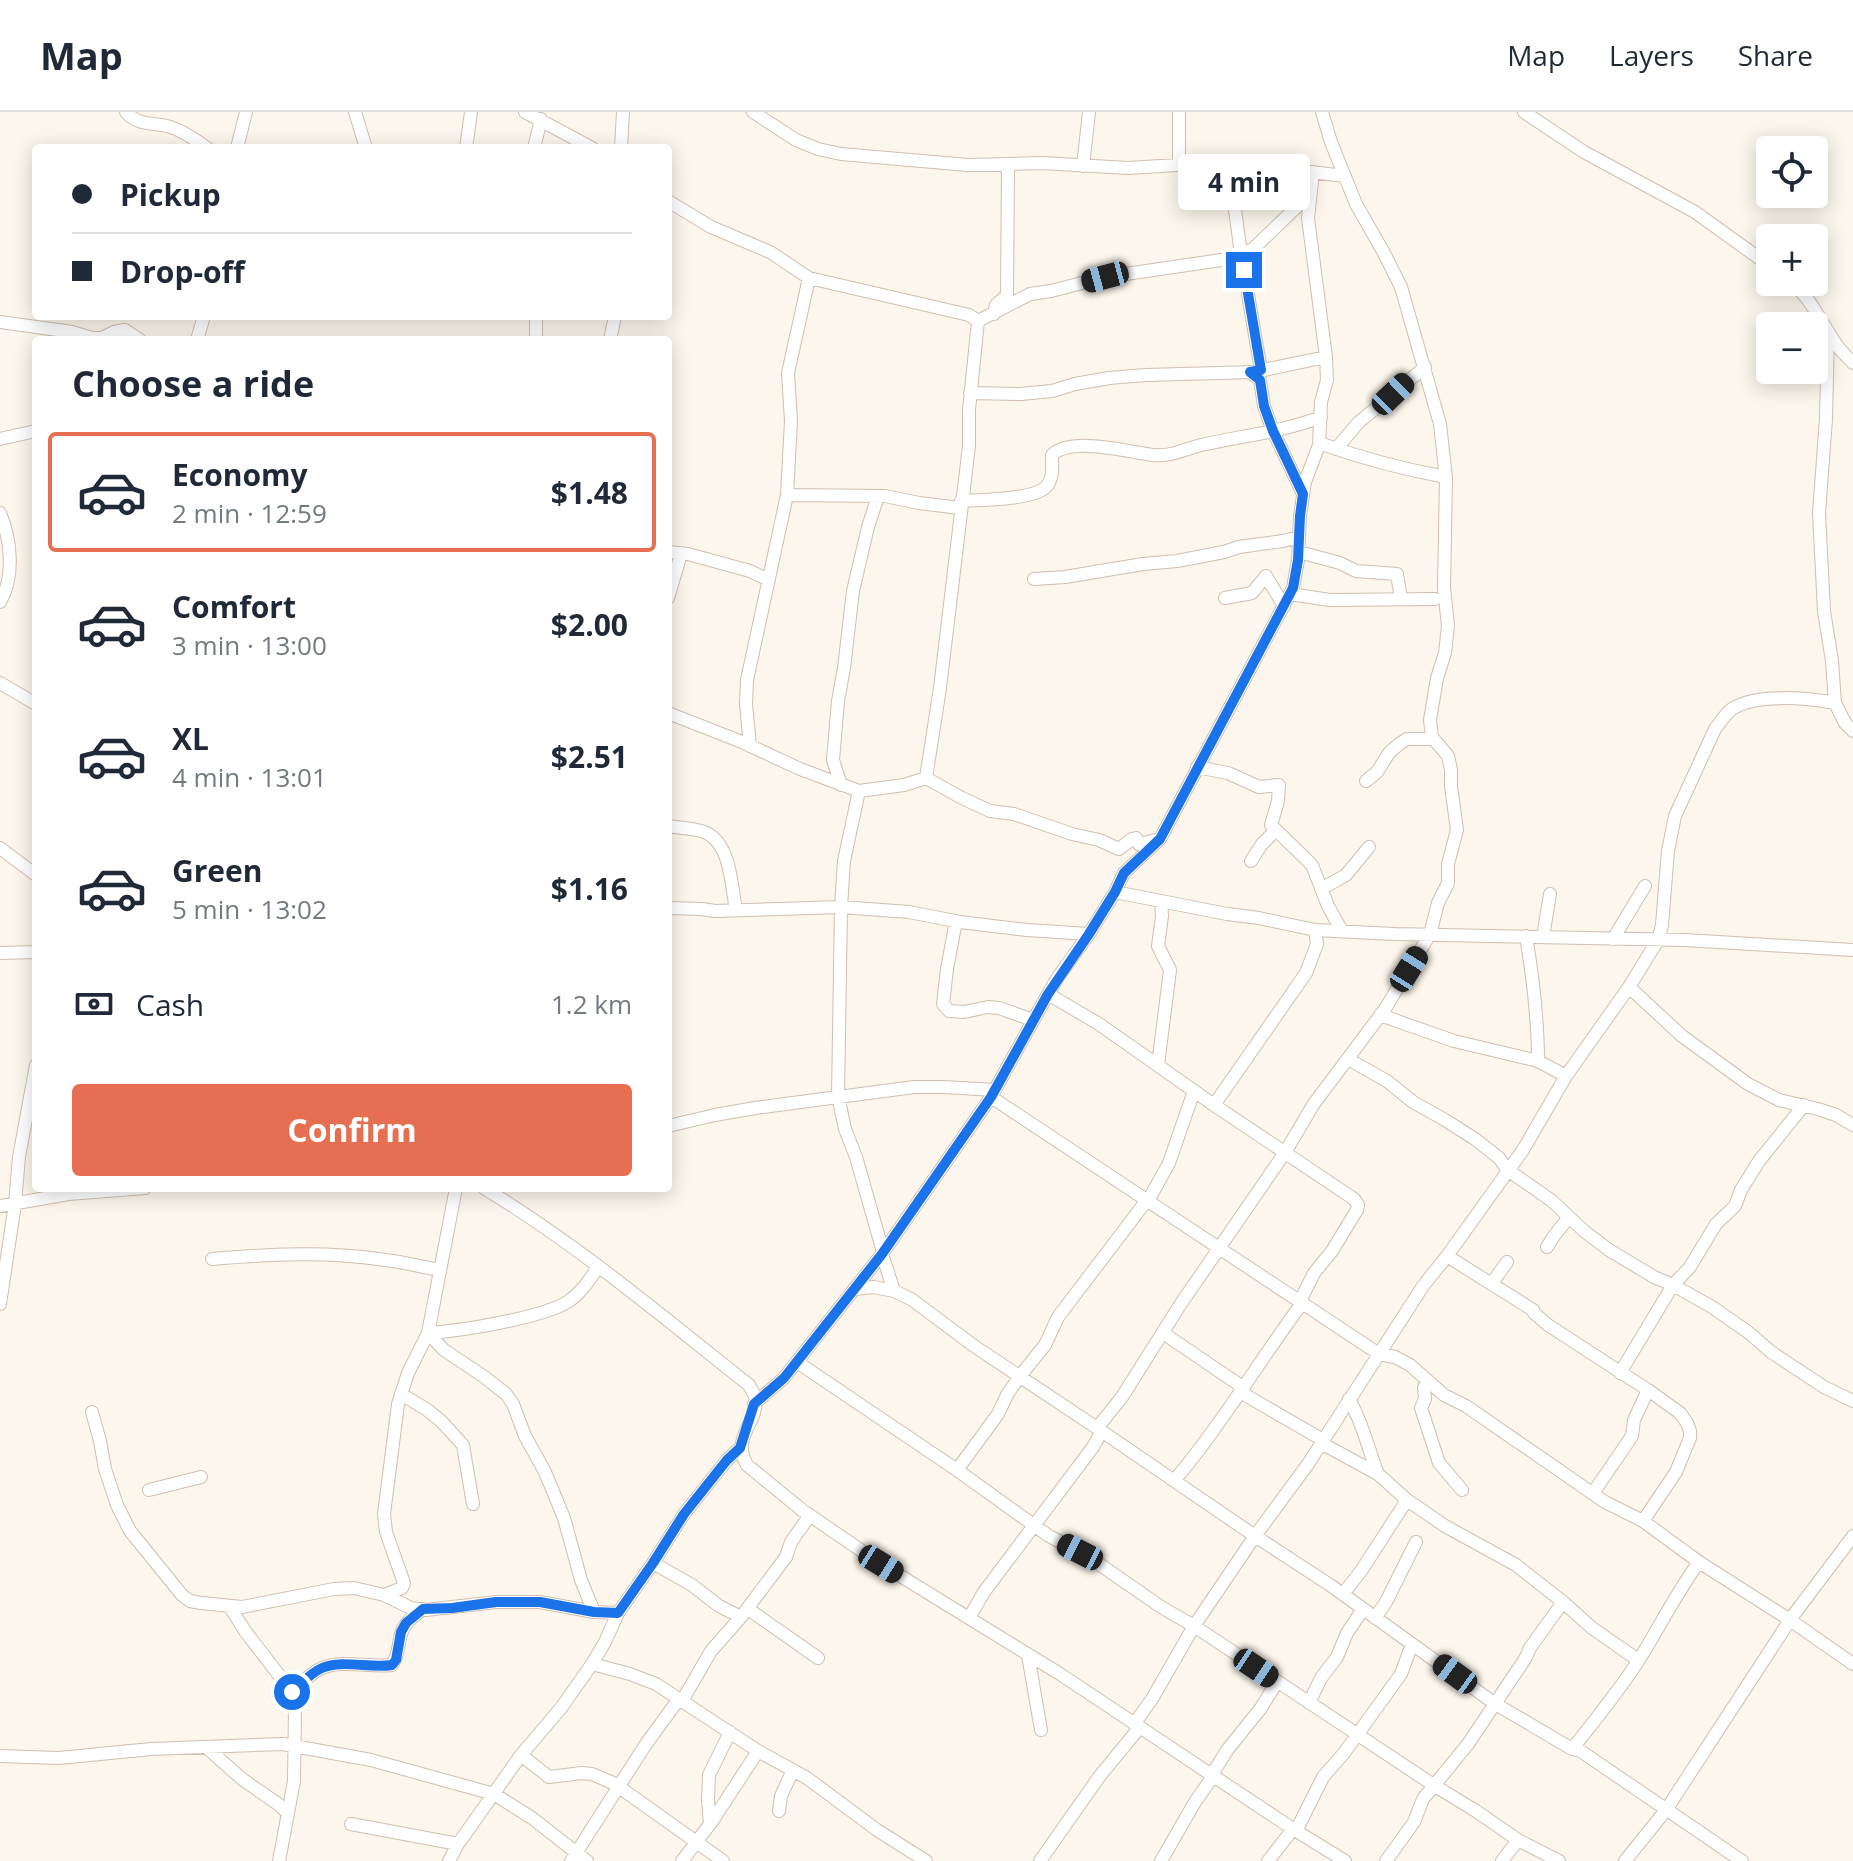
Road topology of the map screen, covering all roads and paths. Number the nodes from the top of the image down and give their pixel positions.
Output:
1 (126, 112) edge
2 (246, 112) edge
3 (355, 112) edge
4 (471, 112) edge
5 (525, 112) edge
6 (623, 112) edge
7 (753, 112) edge
8 (1089, 112) edge
9 (1179, 112) edge
10 (1322, 112) edge
11 (1524, 112) edge
12 (541, 119) junction
13 (201, 144) edge
14 (238, 144) edge
15 (365, 144) edge
16 (467, 144) edge
17 (535, 144) edge
18 (585, 144) edge
19 (621, 144) edge
20 (1207, 163) junction
21 (1008, 164) junction
22 (1179, 165) junction
23 (1083, 166) junction
24 (1313, 172) junction
25 (1345, 176) junction
26 (1310, 194) junction
27 (672, 203) edge
28 (1241, 254) junction
29 (1756, 256) edge
30 (809, 278) junction
31 (994, 314) junction
32 (978, 321) junction
33 (0, 322) edge
34 (1828, 331) edge
35 (85, 336) edge
36 (106, 336) edge
37 (134, 336) edge
38 (1326, 357) junction
39 (1853, 363) edge
40 (1425, 367) junction
41 (1253, 370) junction
42 (1827, 384) edge
43 (970, 393) junction
44 (1321, 417) junction
45 (1273, 431) junction
46 (32, 432) edge
47 (0, 439) edge
48 (1319, 443) junction
49 (1336, 449) junction
50 (1446, 477) junction
51 (1303, 494) junction
52 (787, 495) junction
53 (878, 496) junction
54 (961, 505) junction
55 (0, 513) edge
56 (1299, 537) junction
57 (1299, 552) junction
58 (675, 553) edge
59 (1034, 579) dead end
60 (769, 580) junction
61 (1225, 598) dead end
62 (1401, 599) junction
63 (1435, 599) dead end
64 (1287, 600) junction
65 (0, 602) edge
66 (0, 683) edge
67 (32, 702) edge
68 (1835, 703) junction
69 (672, 715) edge
70 (1853, 731) edge
71 (1433, 739) junction
72 (750, 746) junction
73 (1197, 767) junction
74 (926, 778) junction
75 (1366, 781) dead end
76 (841, 785) junction
77 (859, 791) junction
78 (672, 827) edge
79 (1276, 830) junction
80 (1160, 839) junction
81 (1369, 847) dead end
82 (0, 848) edge
83 (1251, 861) dead end
84 (32, 872) edge
85 (1645, 886) dead end
86 (1321, 889) junction
87 (1115, 892) junction
88 (1550, 894) dead end
89 (1161, 901) junction
90 (841, 907) junction
91 (672, 908) edge
92 (736, 910) junction
93 (956, 921) junction
94 (1315, 930) junction
95 (1342, 931) junction
96 (1089, 934) junction
97 (1430, 934) junction
98 (1526, 936) junction
99 (1543, 937) junction
100 (1613, 939) junction
101 (1658, 940) junction
102 (1853, 950) edge
103 (32, 952) edge
104 (0, 953) edge
105 (1629, 987) junction
106 (1048, 994) junction
107 (1380, 1015) junction
108 (1033, 1020) junction
109 (1348, 1059) junction
110 (1538, 1061) junction
111 (1158, 1065) junction
112 (1566, 1076) junction
113 (1194, 1091) junction
114 (993, 1094) junction
115 (838, 1096) junction
116 (1214, 1105) junction
117 (1804, 1105) junction
118 (32, 1106) edge
119 (672, 1125) edge
120 (1853, 1125) edge
121 (1286, 1151) junction
122 (1508, 1170) junction
123 (96, 1192) edge
124 (455, 1192) edge
125 (491, 1192) edge
126 (1148, 1201) junction
127 (15, 1204) junction
128 (0, 1206) edge
129 (1569, 1217) junction
130 (1547, 1247) dead end
131 (1221, 1248) junction
132 (882, 1253) junction
133 (1447, 1256) junction
134 (212, 1259) dead end
135 (1507, 1262) dead end
136 (598, 1267) junction
137 (440, 1270) junction
138 (1492, 1283) junction
139 (1673, 1285) junction
140 (854, 1289) junction
141 (894, 1291) junction
142 (1302, 1301) junction
143 (0, 1304) edge
144 (428, 1333) junction
145 (1163, 1333) junction
146 (1379, 1354) junction
147 (797, 1362) junction
148 (1620, 1373) junction
149 (1020, 1376) junction
150 (1428, 1382) junction
151 (1242, 1390) junction
152 (1648, 1390) junction
153 (401, 1394) junction
154 (1349, 1399) junction
155 (1853, 1401) edge
156 (754, 1404) junction
157 (92, 1412) dead end
158 (1100, 1429) junction
159 (1322, 1442) junction
160 (740, 1448) junction
161 (957, 1470) junction
162 (1378, 1474) junction
163 (201, 1477) dead end
164 (1174, 1481) junction
165 (149, 1490) dead end
166 (1462, 1490) dead end
167 (1593, 1493) junction
168 (1407, 1500) junction
169 (473, 1504) dead end
170 (810, 1515) junction
171 (1643, 1521) junction
172 (1034, 1524) junction
173 (1255, 1536) junction
174 (1853, 1536) edge
175 (1416, 1542) dead end
176 (1699, 1562) junction
177 (653, 1563) junction
178 (1343, 1594) junction
179 (384, 1595) junction
180 (1563, 1602) junction
181 (230, 1607) junction
182 (423, 1609) junction
183 (1363, 1609) junction
184 (594, 1612) junction
185 (618, 1613) junction
186 (746, 1614) junction
187 (969, 1618) junction
188 (1375, 1618) junction
189 (1790, 1620) junction
190 (1194, 1626) junction
191 (1412, 1644) junction
192 (1028, 1655) junction
193 (818, 1658) dead end
194 (1638, 1660) junction
195 (592, 1664) junction
196 (1853, 1664) edge
197 (1277, 1682) junction
198 (292, 1692) junction
199 (680, 1700) junction
200 (1309, 1703) junction
201 (1494, 1703) junction
202 (1137, 1726) junction
203 (1041, 1730) dead end
204 (730, 1732) junction
205 (1356, 1734) junction
206 (294, 1746) junction
207 (206, 1747) junction
208 (1572, 1749) junction
209 (758, 1751) junction
210 (521, 1755) junction
211 (0, 1756) edge
212 (793, 1770) junction
213 (1213, 1774) junction
214 (620, 1786) junction
215 (1435, 1786) junction
216 (494, 1794) junction
217 (1666, 1810) junction
218 (779, 1811) dead end
219 (288, 1813) junction
220 (351, 1824) dead end
221 (710, 1824) junction
222 (1295, 1830) junction
223 (1518, 1840) junction
224 (696, 1841) junction
225 (458, 1844) junction
226 (578, 1858) edge
227 (918, 1859) edge
228 (279, 1861) edge
229 (449, 1861) edge
230 (682, 1861) edge
231 (723, 1861) edge
232 (1040, 1861) edge
233 (1161, 1861) edge
234 (1268, 1861) edge
235 (1345, 1861) edge
236 (1386, 1861) edge
237 (1502, 1861) edge
238 (1559, 1861) edge
239 (1624, 1861) edge
240 (1742, 1861) edge

1 - 13 street
2 - 14 street
3 - 15 street
4 - 16 street
5 - 12 street
6 - 19 street
7 - 21 street
8 - 23 street
9 - 22 street
10 - 25 street
11 - 29 street
12 - 17 street
12 - 18 street
20 - 22 street
20 - 24 street
20 - 28 street
21 - 23 street
21 - 31 street
22 - 23 street
24 - 25 street
24 - 26 street
25 - 40 street
26 - 28 street
26 - 38 street
27 - 30 street
28 - 31 street
28 - 41 street
30 - 32 street
30 - 52 street
31 - 32 street
32 - 43 street
33 - 35 street
34 - 39 street
36 - 37 street
38 - 41 street
38 - 44 street
40 - 49 street
40 - 50 street
41 - 43 street
41 - 45 street
42 - 68 street
43 - 54 street
44 - 45 street
44 - 48 street
45 - 51 street
45 - 54 street
46 - 47 street
48 - 49 street
48 - 51 street
49 - 50 street
50 - 71 street
51 - 56 street
52 - 53 street
52 - 60 street
53 - 54 street
53 - 76 street
54 - 74 street
55 - 65 street
56 - 57 street
56 - 59 street
57 - 62 street
57 - 64 street
58 - 60 street
60 - 72 street
61 - 64 street
62 - 63 street
62 - 64 street
64 - 73 street
66 - 67 street
68 - 70 street
68 - 101 street
69 - 72 street
71 - 75 street
71 - 97 street
72 - 76 street
73 - 79 street
73 - 80 street
74 - 77 street
74 - 80 street
76 - 77 street
77 - 90 street
78 - 92 street
79 - 83 street
79 - 86 street
80 - 87 street
81 - 86 street
82 - 84 street
85 - 100 street
86 - 95 street
87 - 89 street
87 - 96 street
88 - 99 street
89 - 94 street
89 - 111 street
90 - 92 street
90 - 93 street
90 - 115 street
91 - 92 street
93 - 96 street
93 - 108 street
94 - 95 street
94 - 116 street
95 - 97 street
96 - 106 street
97 - 98 street
97 - 107 street
98 - 99 street
98 - 110 street
99 - 100 street
100 - 101 street
101 - 102 street
101 - 105 street
103 - 104 street
105 - 112 street
105 - 117 street
106 - 108 street
106 - 111 street
107 - 109 street
107 - 110 street
108 - 114 street
109 - 121 street
109 - 122 street
110 - 112 street
111 - 113 street
112 - 122 street
113 - 116 street
113 - 126 street
114 - 115 street
114 - 126 street
114 - 132 street
115 - 119 street
115 - 132 street
116 - 121 street
117 - 120 street
117 - 139 street
118 - 127 street
121 - 131 street
121 - 142 street
122 - 129 street
122 - 133 street
123 - 127 street
124 - 137 street
125 - 136 street
126 - 131 street
126 - 149 street
127 - 128 street
127 - 143 street
129 - 130 street
129 - 139 street
131 - 142 street
131 - 145 street
132 - 140 street
132 - 141 street
133 - 138 street
133 - 146 street
134 - 137 street
135 - 138 street
136 - 144 street
136 - 156 street
137 - 144 street
138 - 148 street
139 - 148 street
139 - 155 street
140 - 141 street
140 - 147 street
141 - 149 street
142 - 146 street
142 - 151 street
144 - 153 street
144 - 184 street
145 - 151 street
145 - 158 street
146 - 150 street
146 - 154 street
147 - 156 street
147 - 161 street
148 - 152 street
149 - 158 street
149 - 161 street
150 - 166 street
150 - 167 street
151 - 159 street
151 - 164 street
152 - 167 street
152 - 171 street
153 - 169 street
153 - 179 street
154 - 159 street
154 - 162 street
156 - 160 street
157 - 181 street
158 - 164 street
158 - 172 street
159 - 162 street
159 - 173 street
160 - 170 street
160 - 177 street
161 - 172 street
162 - 168 street
163 - 165 street
164 - 173 street
167 - 171 street
168 - 178 street
168 - 180 street
170 - 186 street
170 - 187 street
171 - 176 street
172 - 187 street
172 - 190 street
173 - 178 street
173 - 190 street
174 - 189 street
175 - 188 street
176 - 189 street
176 - 194 street
177 - 185 street
177 - 186 street
178 - 183 street
179 - 181 street
179 - 182 street
180 - 194 street
180 - 201 street
181 - 198 street
182 - 184 street
182 - 198 street
183 - 188 street
183 - 200 street
184 - 185 street
185 - 195 street
186 - 193 street
186 - 199 street
187 - 192 street
188 - 191 street
189 - 196 street
189 - 217 street
190 - 197 street
190 - 202 street
191 - 201 street
191 - 205 street
192 - 202 street
192 - 203 street
194 - 208 street
195 - 199 street
195 - 210 street
197 - 200 street
197 - 213 street
198 - 206 street
199 - 204 street
199 - 214 street
200 - 205 street
201 - 208 street
201 - 215 street
202 - 213 street
202 - 232 street
204 - 209 street
204 - 221 street
205 - 215 street
205 - 222 street
206 - 207 street
206 - 216 street
206 - 219 street
207 - 211 street
207 - 219 street
208 - 217 street
209 - 212 street
209 - 221 street
210 - 214 street
210 - 216 street
212 - 218 street
212 - 227 street
213 - 222 street
213 - 233 street
214 - 224 street
214 - 226 street
215 - 223 street
215 - 236 street
216 - 225 street
216 - 226 street
217 - 239 street
217 - 240 street
219 - 228 street
220 - 225 street
221 - 224 street
222 - 234 street
222 - 235 street
223 - 237 street
223 - 238 street
224 - 230 street
224 - 231 street
225 - 229 street

